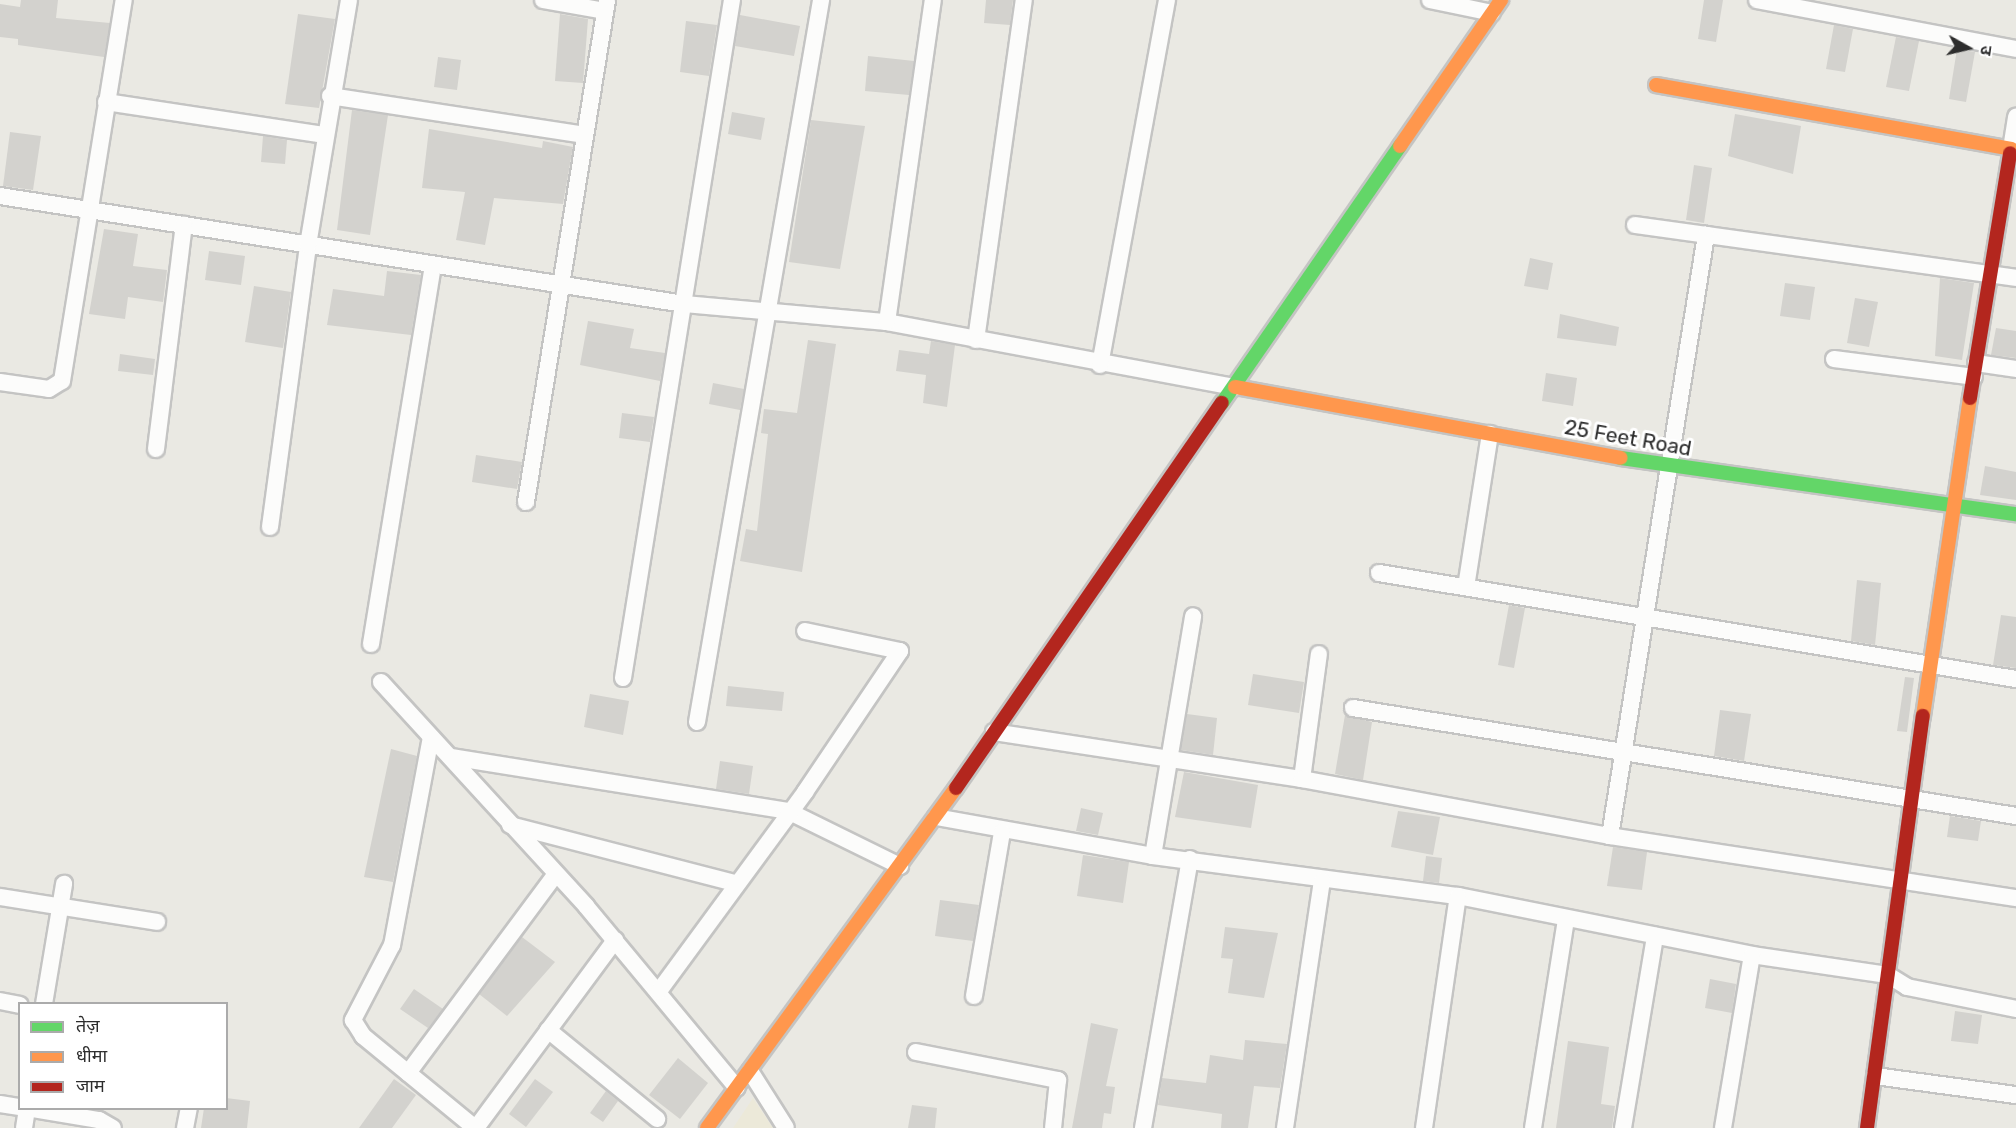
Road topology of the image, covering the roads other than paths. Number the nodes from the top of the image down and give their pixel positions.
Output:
1 (124, 0) edge
2 (349, 0) edge
3 (543, 0) edge
4 (732, 0) edge
5 (821, 0) edge
6 (933, 0) edge
7 (1024, 0) edge
8 (1167, 0) edge
9 (1430, 0) edge
10 (1757, 0) edge
11 (606, 5) edge
12 (1497, 6) edge
13 (2016, 49) edge
14 (1656, 85) dead end
15 (330, 96) junction
16 (106, 102) junction
17 (2016, 116) edge
18 (324, 135) junction
19 (585, 135) junction
20 (2011, 148) junction
21 (0, 196) edge
22 (87, 209) junction
23 (184, 225) junction
24 (1635, 225) dead end
25 (1706, 235) junction
26 (308, 245) junction
27 (433, 265) junction
28 (1990, 274) junction
29 (2016, 278) edge
30 (561, 283) junction
31 (684, 304) junction
32 (771, 313) junction
33 (887, 322) junction
34 (976, 340) junction
35 (1834, 359) dead end
36 (1100, 365) junction
37 (2016, 369) edge
38 (1975, 370) junction
39 (0, 382) edge
40 (1235, 387) junction
41 (1490, 434) junction
42 (156, 449) dead end
43 (1668, 467) junction
44 (526, 502) dead end
45 (1952, 506) junction
46 (2016, 514) edge
47 (270, 527) dead end
48 (1379, 573) dead end
49 (1466, 587) junction
50 (1193, 616) dead end
51 (1646, 620) junction
52 (805, 631) dead end
53 (371, 644) dead end
54 (1319, 654) dead end
55 (1931, 667) junction
56 (623, 678) dead end
57 (2016, 679) edge
58 (381, 682) dead end
59 (1353, 708) dead end
60 (698, 722) dead end
61 (994, 732) junction
62 (431, 737) junction
63 (1626, 756) junction
64 (451, 757) junction
65 (1169, 759) junction
66 (1302, 779) junction
67 (1911, 801) junction
68 (788, 811) junction
69 (2016, 816) edge
70 (936, 817) junction
71 (510, 825) junction
72 (1002, 832) junction
73 (1610, 836) junction
74 (1153, 856) junction
75 (1190, 859) junction
76 (900, 866) junction
77 (556, 874) junction
78 (1322, 881) junction
79 (1899, 881) junction
80 (734, 883) junction
81 (64, 884) dead end
82 (1458, 896) junction
83 (0, 897) edge
84 (2016, 898) edge
85 (60, 907) junction
86 (1566, 919) junction
87 (157, 922) dead end
88 (1655, 936) junction
89 (615, 940) junction
90 (1752, 955) junction
91 (1888, 975) junction
92 (659, 991) junction
93 (974, 996) dead end
94 (0, 1001) edge
95 (44, 1002) edge
96 (18, 1005) edge
97 (2016, 1009) edge
98 (549, 1030) junction
99 (916, 1052) dead end
100 (750, 1071) junction
101 (408, 1073) junction
102 (1875, 1076) junction
103 (737, 1088) junction
104 (2016, 1095) edge
105 (0, 1104) edge
106 (18, 1107) edge
107 (27, 1110) edge
108 (39, 1110) edge
109 (189, 1110) edge
110 (657, 1119) dead end
111 (24, 1128) edge
112 (113, 1128) edge
113 (185, 1128) edge
114 (475, 1128) edge
115 (707, 1128) edge
116 (786, 1128) edge
117 (1053, 1128) edge
118 (1143, 1128) edge
119 (1285, 1128) edge
120 (1424, 1128) edge
121 (1533, 1128) edge
122 (1623, 1128) edge
123 (1723, 1128) edge
124 (1867, 1128) edge

1 - 16 street
2 - 15 street
3 - 11 street
4 - 31 street
5 - 32 street
6 - 33 street
7 - 34 street
8 - 36 street
9 - 12 street
10 - 13 street
11 - 19 street
12 - 40 street
14 - 20 street
15 - 18 street
15 - 19 street
16 - 18 street
16 - 22 street
17 - 20 street
18 - 26 street
19 - 30 street
20 - 28 street
21 - 22 street
22 - 23 street
22 - 39 street
23 - 26 street
23 - 42 street
24 - 25 street
25 - 28 street
25 - 43 street
26 - 27 street
26 - 47 street
27 - 30 street
27 - 53 street
28 - 29 street
28 - 38 street
30 - 31 street
30 - 44 street
31 - 32 street
31 - 56 street
32 - 33 street
32 - 60 street
33 - 34 street
34 - 36 street
35 - 38 street
36 - 40 street
37 - 38 street
38 - 45 street
40 - 41 street, 25 Feet Road
40 - 61 street
41 - 43 street, 25 Feet Road
41 - 49 street
43 - 45 street, 25 Feet Road
43 - 51 street
45 - 46 street, 25 Feet Road
45 - 55 street
48 - 49 street
49 - 51 street
50 - 65 street
51 - 55 street
51 - 63 street
52 - 68 street
54 - 66 street
55 - 57 street
55 - 67 street
58 - 62 street
59 - 63 street
61 - 65 street
61 - 70 street
62 - 64 street
62 - 101 street
63 - 67 street
63 - 73 street
64 - 68 street
64 - 71 street
65 - 66 street
65 - 74 street
66 - 73 street
67 - 69 street
67 - 79 street
68 - 76 street
68 - 80 street
70 - 72 street
70 - 76 street
71 - 77 street
71 - 80 street
72 - 74 street
72 - 93 street
73 - 79 street
74 - 75 street
75 - 78 street
75 - 118 street
76 - 100 street
77 - 89 street
77 - 101 street
78 - 82 street
78 - 119 street
79 - 84 street
79 - 91 street
80 - 92 street
81 - 85 street
82 - 86 street
82 - 120 street
83 - 85 street
85 - 87 street
85 - 95 street
86 - 88 street
86 - 121 street
88 - 90 street
88 - 122 street
89 - 92 street
89 - 98 street
90 - 91 street
90 - 123 street
91 - 97 street
91 - 102 street
92 - 103 street
94 - 96 street
98 - 110 street
98 - 114 street
99 - 117 street
100 - 103 street
100 - 116 street
101 - 114 street
102 - 104 street
102 - 124 street
103 - 115 street
105 - 106 street
107 - 111 street
108 - 112 street
109 - 113 street

